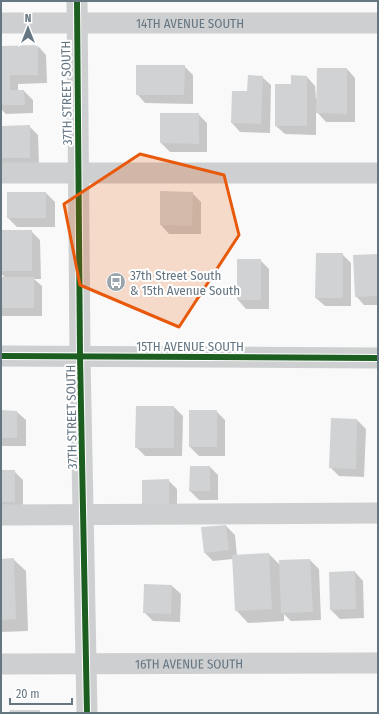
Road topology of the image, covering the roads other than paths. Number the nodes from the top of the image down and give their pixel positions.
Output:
1 (77, 1) edge
2 (1, 23) edge
3 (76, 23) junction
4 (378, 23) edge
5 (1, 173) edge
6 (78, 173) junction
7 (378, 173) edge
8 (1, 356) edge
9 (80, 356) junction
10 (378, 358) edge
11 (378, 513) edge
12 (1, 514) edge
13 (84, 514) junction
14 (378, 663) edge
15 (1, 664) edge
16 (87, 664) junction
17 (87, 713) edge

1 - 3 street, 37TH STREET SOUTH
2 - 3 street, 14TH AVENUE SOUTH
3 - 4 street, 14TH AVENUE SOUTH
3 - 6 street, 37TH STREET SOUTH
5 - 6 street
6 - 7 street
6 - 9 street, 37TH STREET SOUTH
8 - 9 street, 15TH AVENUE SOUTH
9 - 10 street, 15TH AVENUE SOUTH
9 - 13 street, 37TH STREET SOUTH
11 - 13 street
12 - 13 street
13 - 16 street, 37TH STREET SOUTH
14 - 16 street, 16TH AVENUE SOUTH
15 - 16 street, 16TH AVENUE SOUTH
16 - 17 street, 37TH STREET SOUTH

